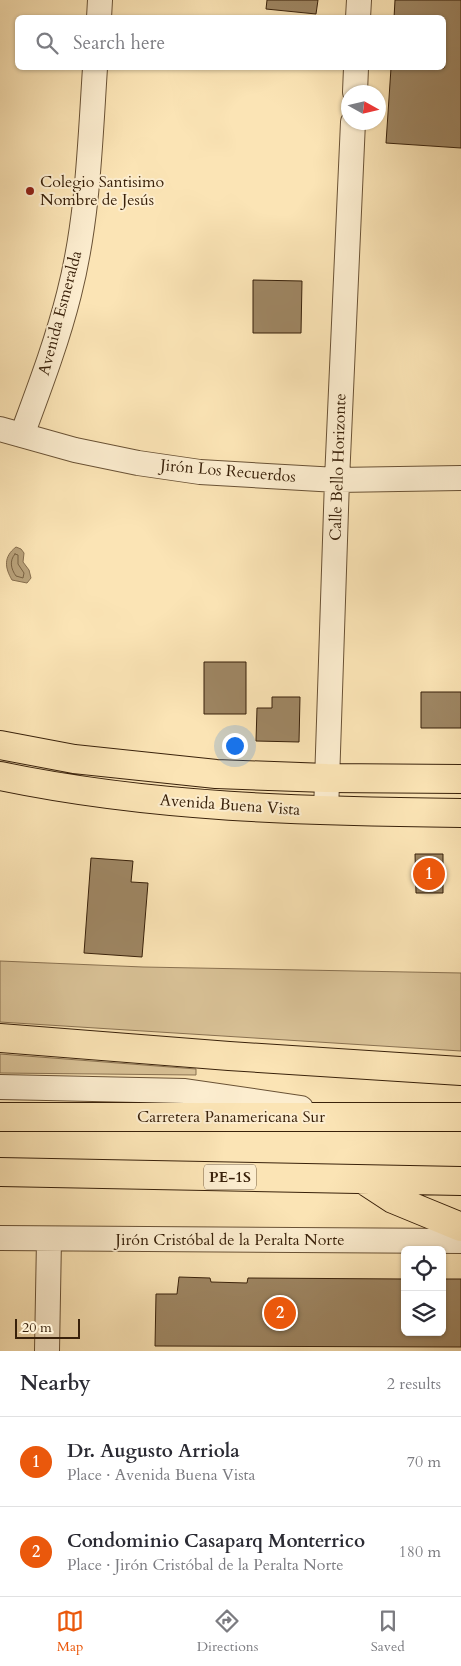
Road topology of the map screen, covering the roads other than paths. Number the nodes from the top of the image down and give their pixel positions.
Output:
1 (100, 0) edge
2 (359, 0) edge
3 (99, 15) edge
4 (358, 15) edge
5 (96, 70) edge
6 (356, 70) edge
7 (355, 85) edge
8 (354, 130) edge
9 (11, 432) edge
10 (461, 478) edge
11 (337, 480) junction
12 (0, 745) edge
13 (0, 776) edge
14 (327, 778) junction
15 (461, 779) edge
16 (326, 812) junction
17 (461, 813) edge
18 (0, 1038) edge
19 (461, 1071) edge
20 (0, 1087) edge
21 (0, 1117) edge
22 (368, 1117) junction
23 (461, 1117) edge
24 (0, 1172) edge
25 (364, 1180) junction
26 (461, 1181) edge
27 (461, 1227) edge
28 (0, 1238) edge
29 (49, 1238) junction
30 (461, 1241) edge
31 (47, 1351) edge

1 - 3 street
2 - 4 street
5 - 9 street, Avenida Esmeralda
6 - 7 street
8 - 11 street, Calle Bello Horizonte
9 - 11 street, Jirón Los Recuerdos
10 - 11 street, Jirón Los Recuerdos
11 - 14 street, Calle Bello Horizonte
12 - 14 main road, Avenida Buena Vista
13 - 16 main road, Avenida Buena Vista
14 - 15 main road, Avenida Buena Vista
14 - 16 street, Calle Bello Horizonte
16 - 17 main road, Avenida Buena Vista
18 - 19 main road
20 - 22 street
21 - 22 main road, Carretera Panamericana Sur
22 - 23 main road, Carretera Panamericana Sur
24 - 25 main road, PE-1S
25 - 26 main road, PE-1S
25 - 27 main road
28 - 29 street, Jirón Cristóbal de la Peralta Norte
29 - 30 street, Jirón Cristóbal de la Peralta Norte
29 - 31 street

